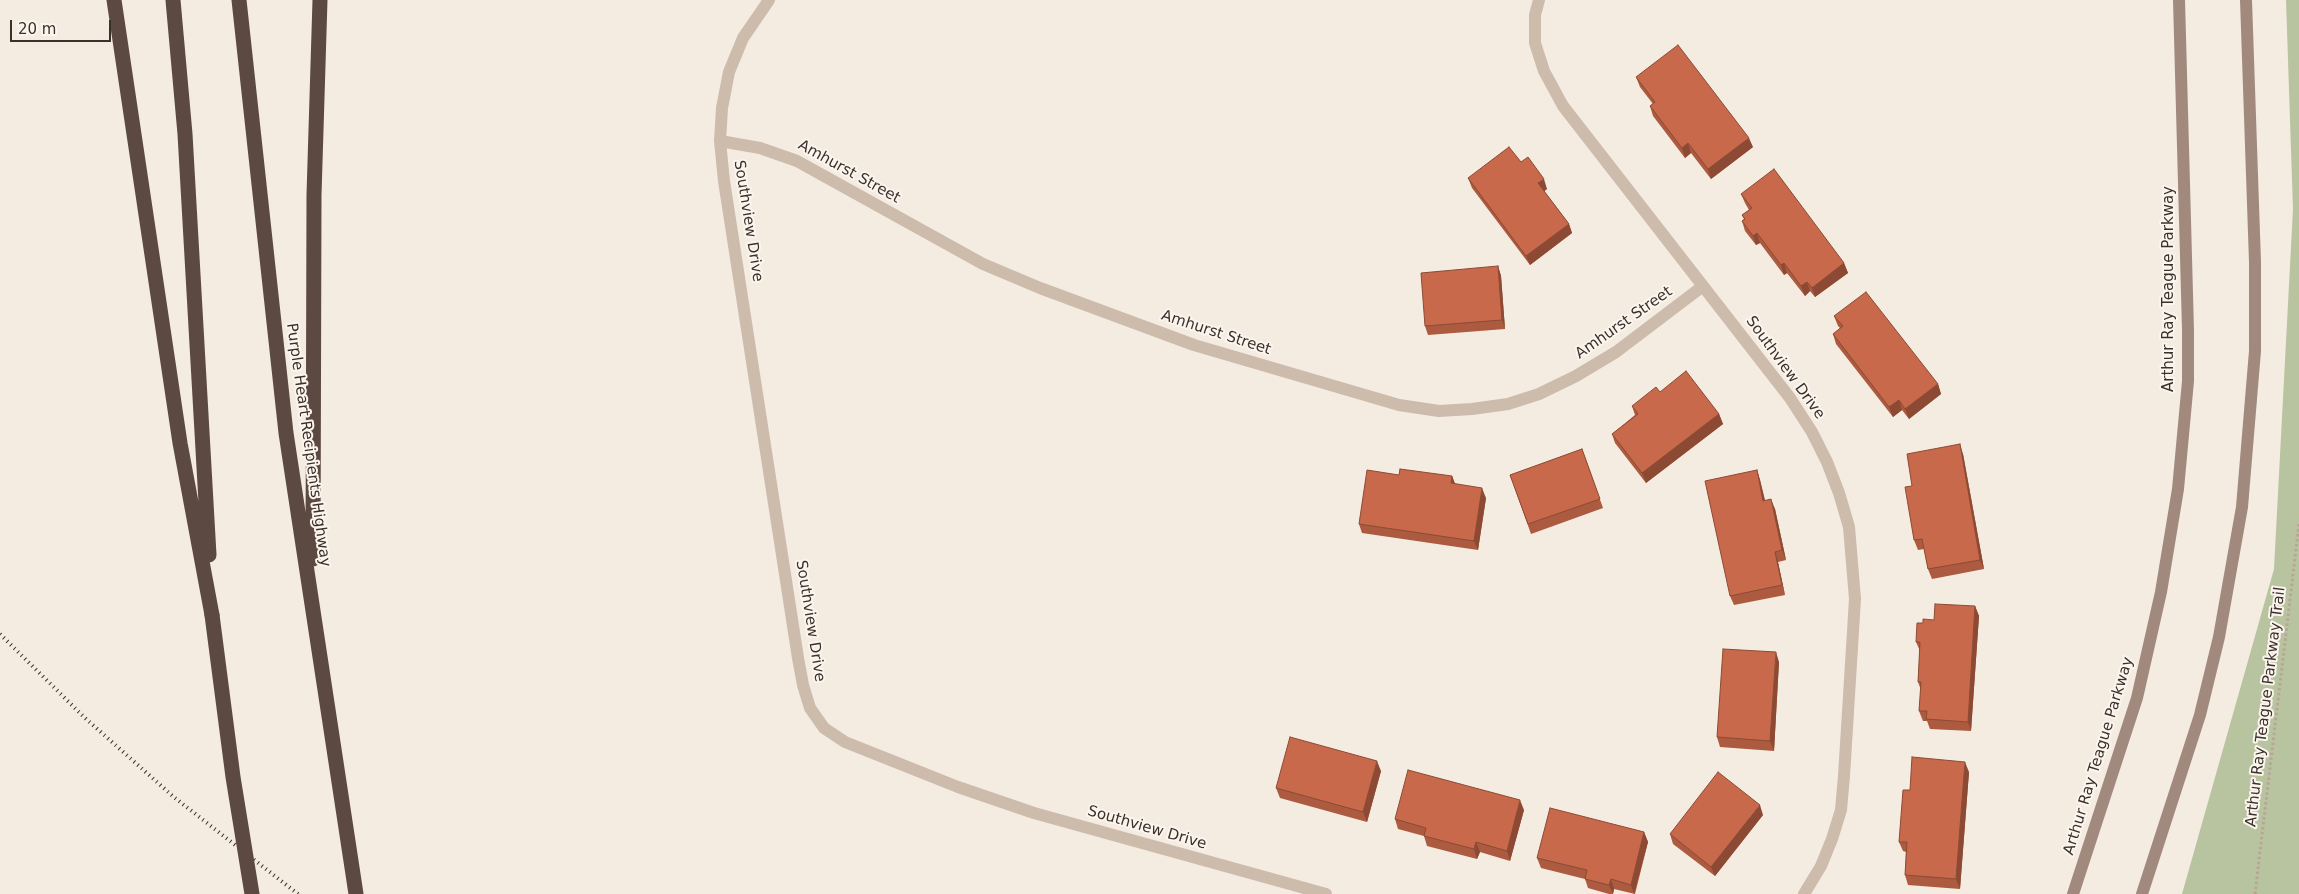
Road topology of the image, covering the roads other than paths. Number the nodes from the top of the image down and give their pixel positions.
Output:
1 (114, 0) edge
2 (173, 0) edge
3 (239, 0) edge
4 (320, 0) edge
5 (769, 0) edge
6 (1539, 0) edge
7 (2179, 0) edge
8 (2246, 0) edge
9 (720, 141) junction
10 (1703, 286) junction
11 (314, 608) junction
12 (212, 615) junction
13 (252, 894) edge
14 (356, 894) edge
15 (1326, 894) edge
16 (1804, 894) edge
17 (2072, 894) edge
18 (2142, 894) edge

1 - 12 highway
2 - 12 highway
3 - 11 highway, Purple Heart Recipients Highway
4 - 11 highway
5 - 9 street, Southview Drive
6 - 10 street, Southview Drive
7 - 17 street, Arthur Ray Teague Parkway
8 - 18 street
9 - 10 street, Amhurst Street
9 - 15 street, Southview Drive
10 - 16 street, Southview Drive
11 - 14 highway, Purple Heart Recipients Highway
12 - 13 highway, bridge

